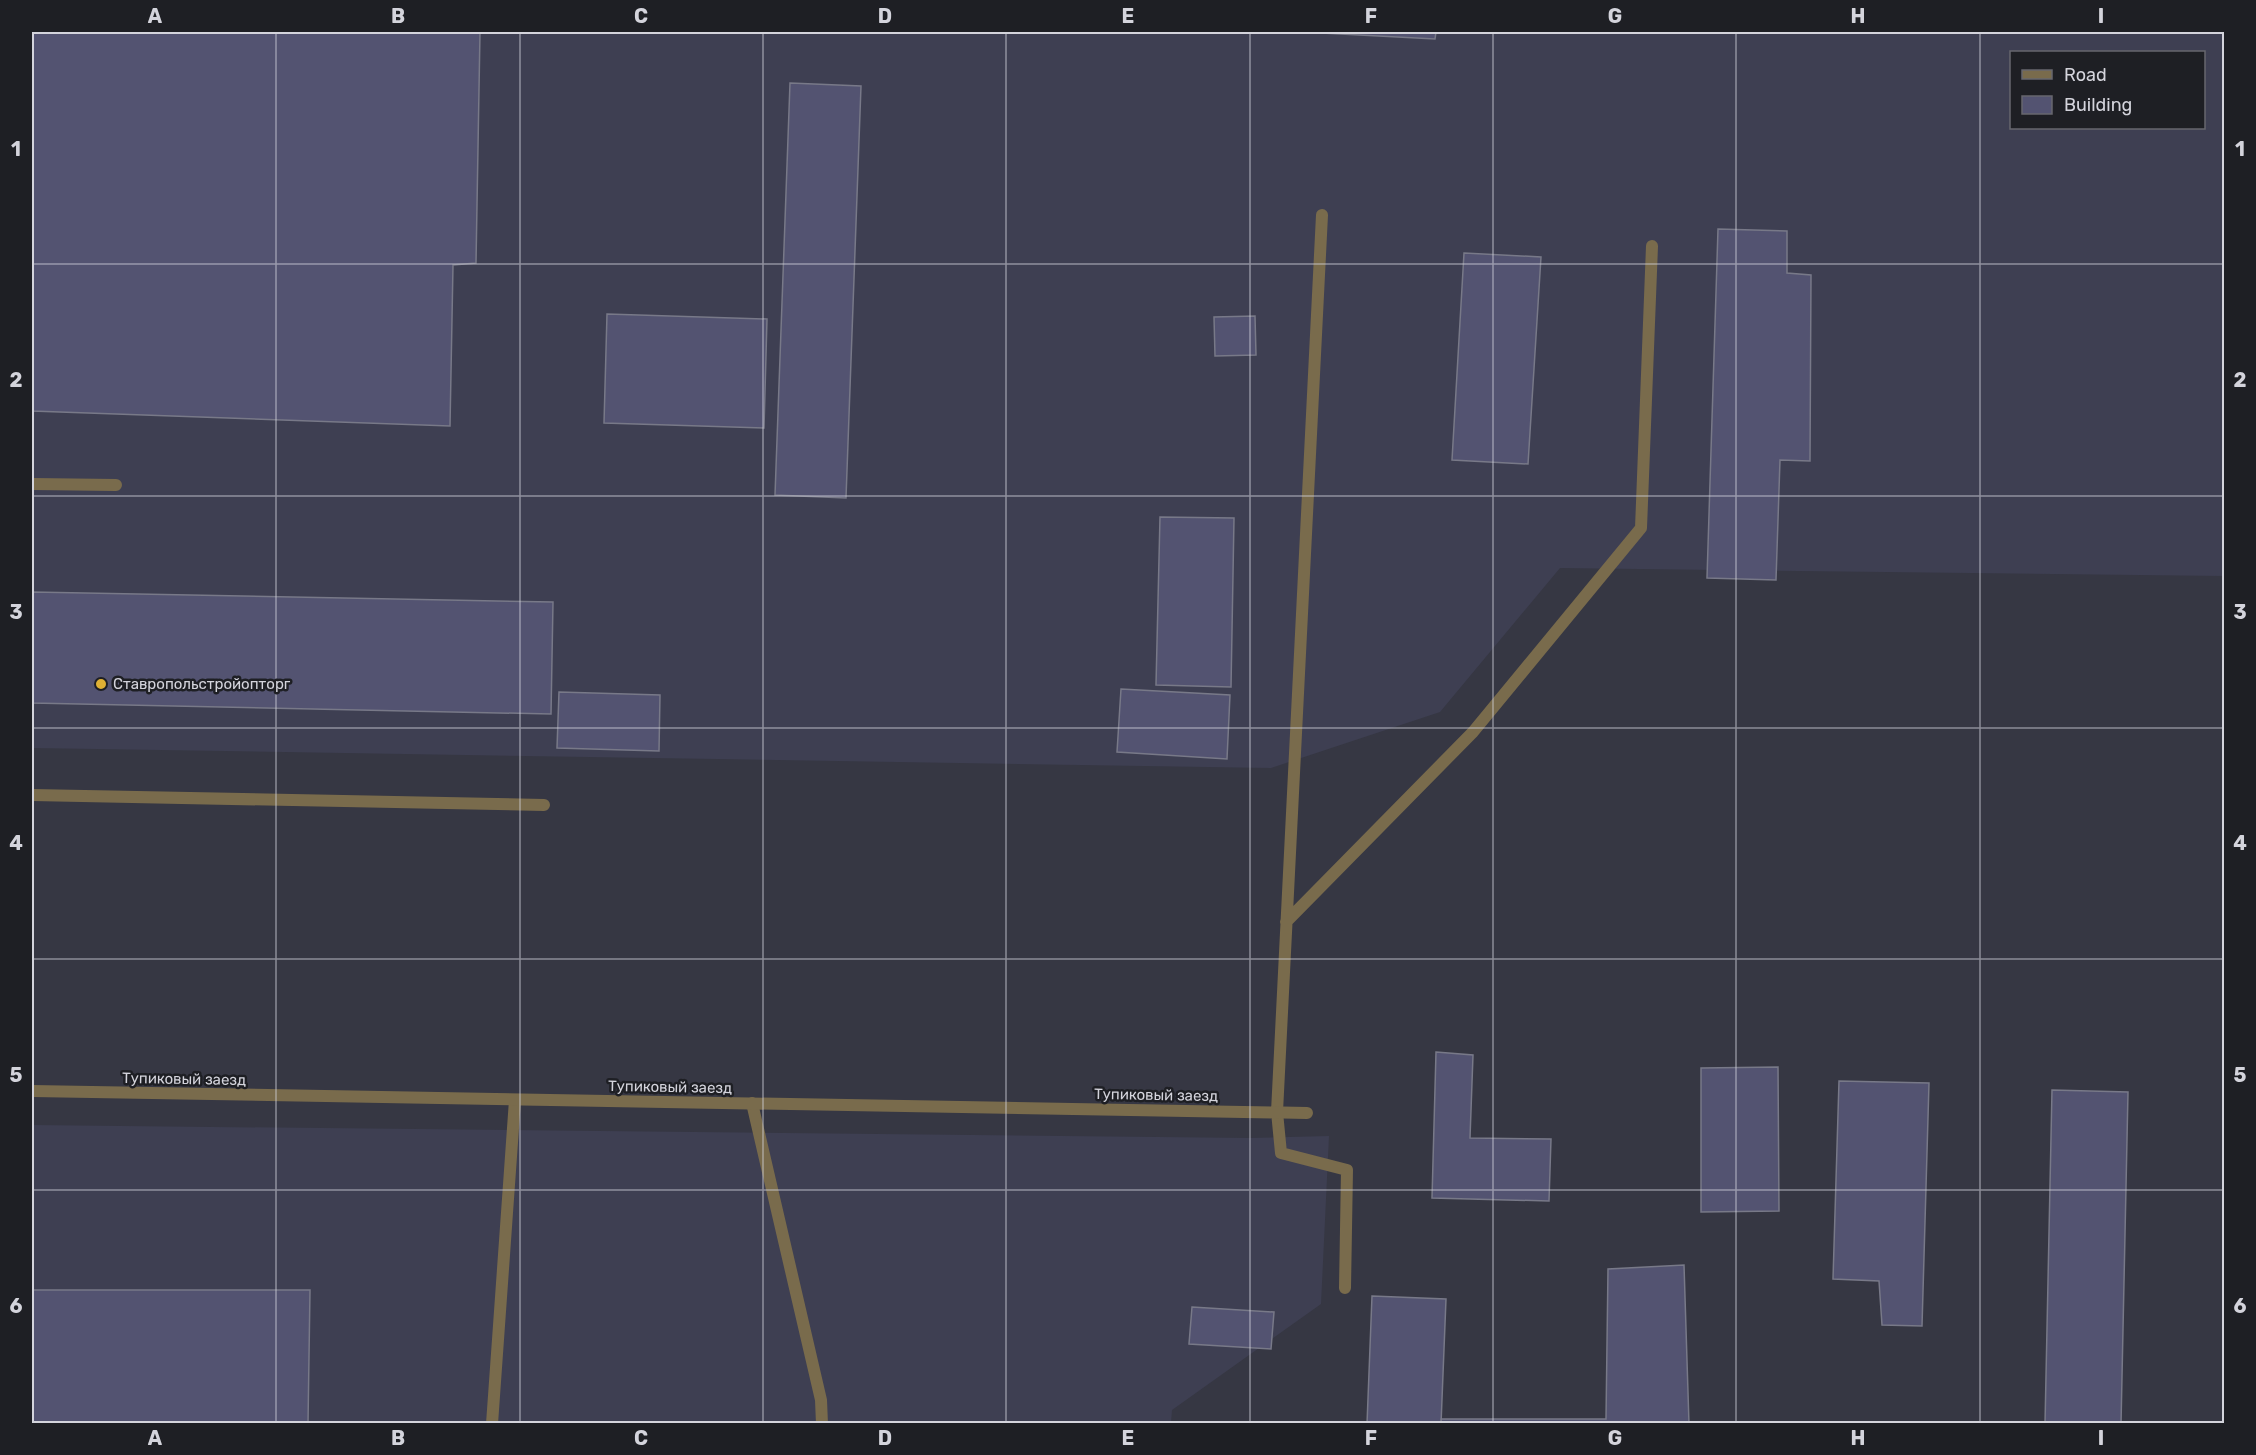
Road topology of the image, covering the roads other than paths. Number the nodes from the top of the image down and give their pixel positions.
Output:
1 (1322, 215) dead end
2 (1652, 246) dead end
3 (32, 484) edge
4 (116, 485) dead end
5 (32, 795) edge
6 (544, 805) dead end
7 (1286, 922) junction
8 (32, 1091) edge
9 (514, 1100) junction
10 (752, 1103) junction
11 (1277, 1112) junction
12 (1307, 1113) dead end
13 (1345, 1288) dead end
14 (492, 1424) edge
15 (822, 1424) edge

1 - 7 street
2 - 7 street
3 - 4 street
5 - 6 street
7 - 11 street
8 - 9 street, Тупиковый заезд
9 - 10 street, Тупиковый заезд
9 - 14 street
10 - 11 street, Тупиковый заезд
10 - 15 street
11 - 12 street, Тупиковый заезд
11 - 13 street

